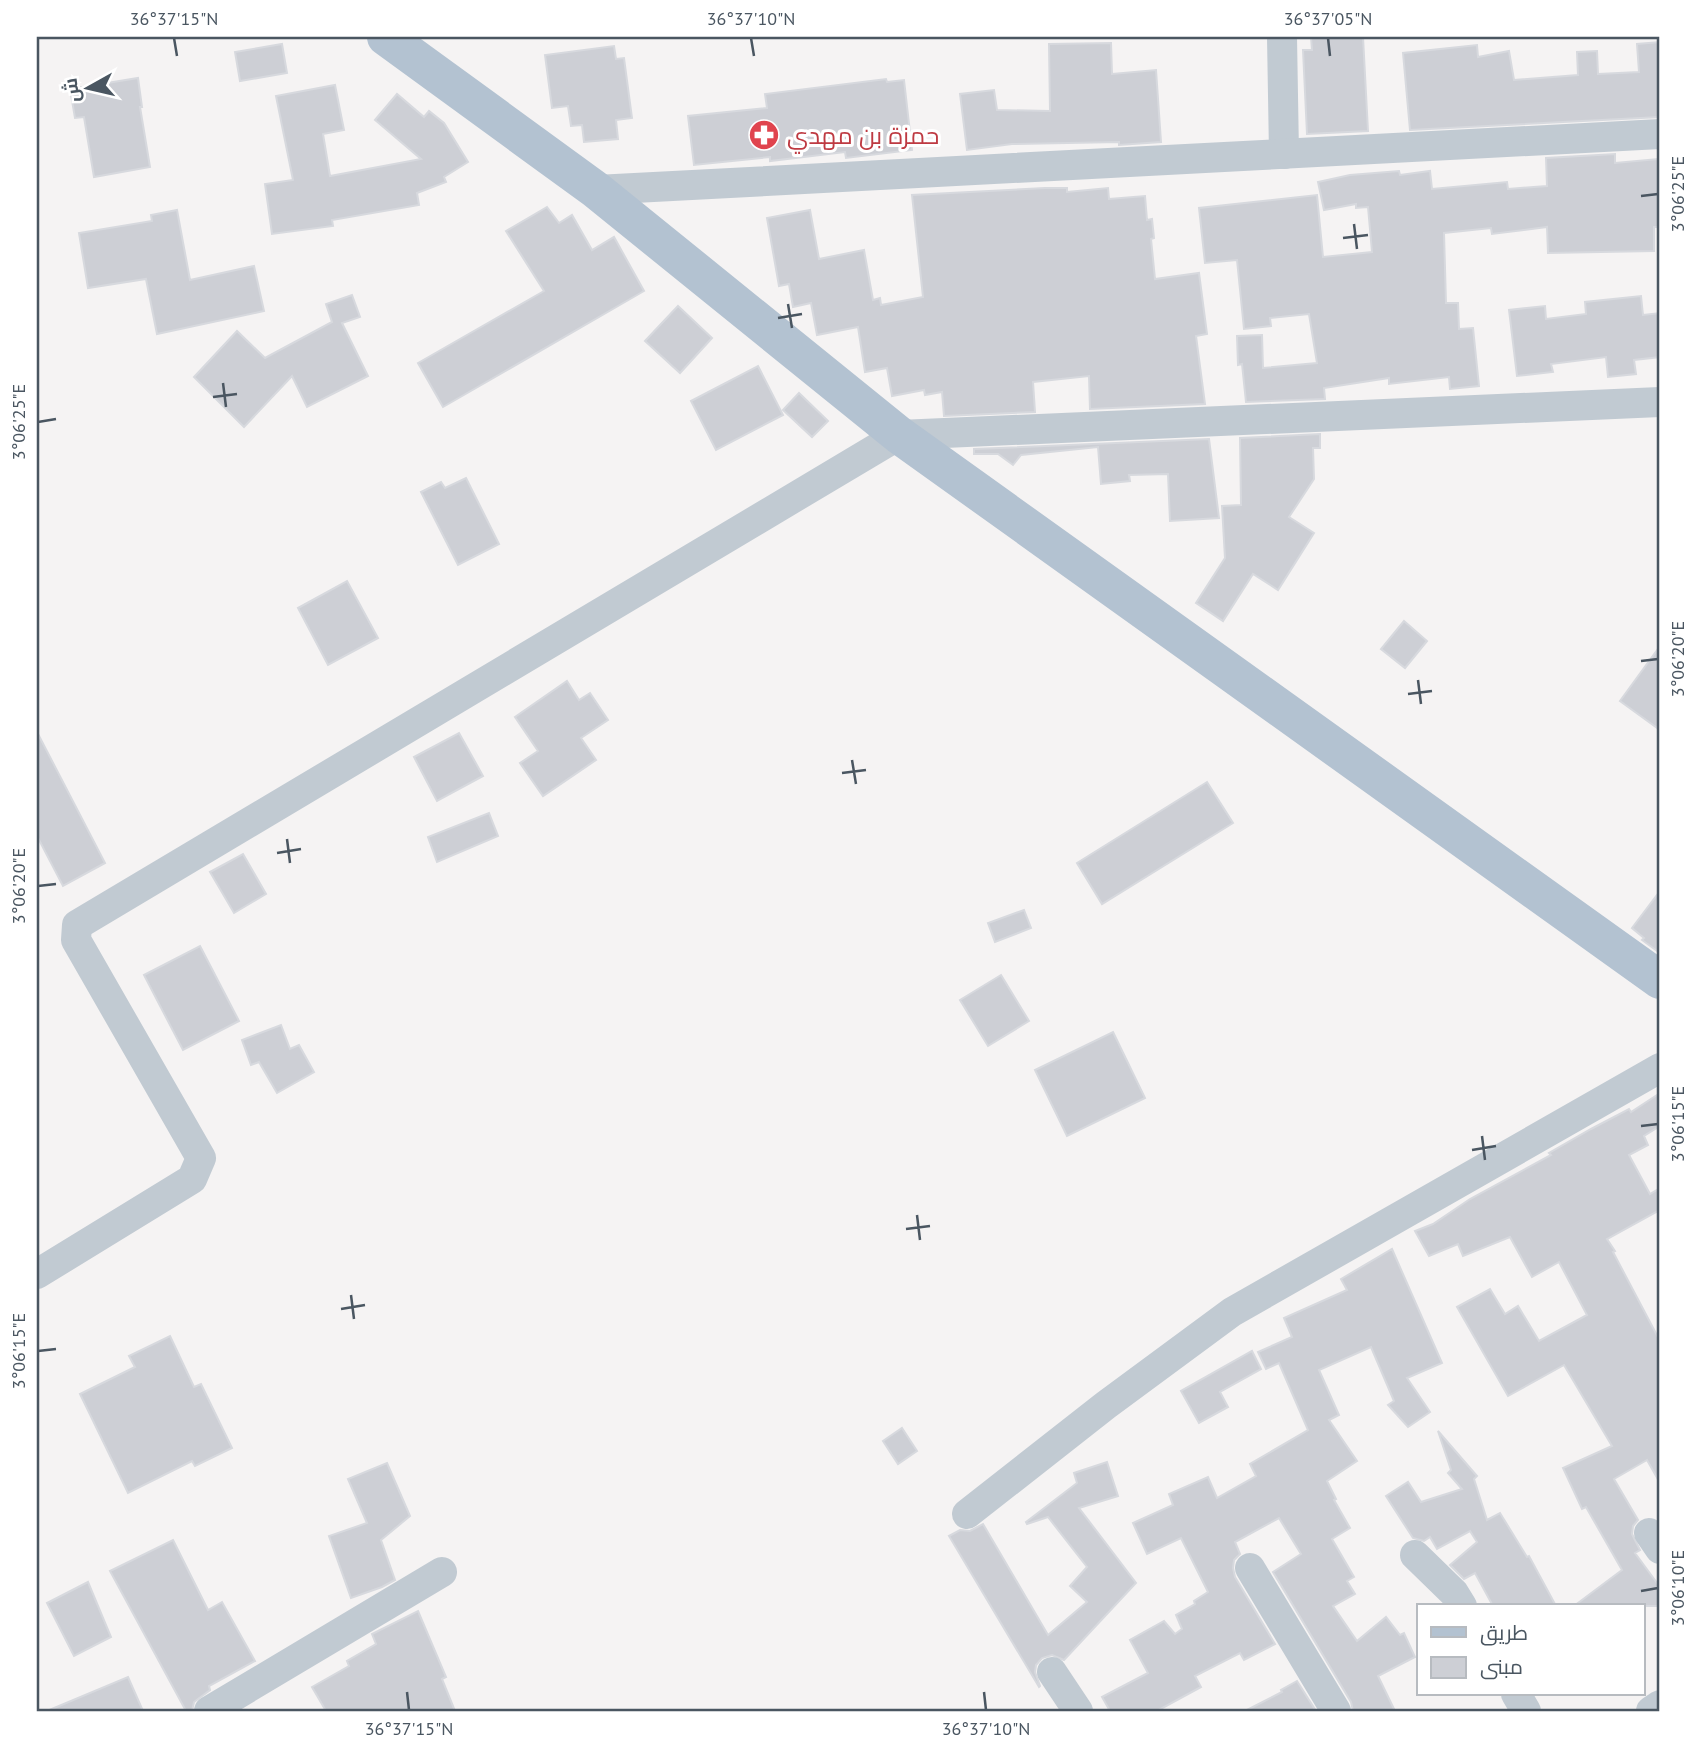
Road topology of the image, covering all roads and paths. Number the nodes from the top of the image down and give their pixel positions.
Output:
1 (386, 37) edge
2 (1282, 37) edge
3 (1660, 134) edge
4 (1284, 154) junction
5 (596, 190) junction
6 (1660, 402) edge
7 (899, 435) junction
8 (1660, 980) edge
9 (1660, 1068) edge
10 (37, 1273) edge
11 (967, 1514) dead end
12 (1415, 1555) dead end
13 (1250, 1568) dead end
14 (442, 1572) dead end
15 (1461, 1604) edge
16 (1052, 1672) dead end
17 (1660, 1705) edge
18 (209, 1711) edge
19 (1078, 1711) edge
20 (1336, 1711) edge
21 (1651, 1711) edge

1 - 5 main road
2 - 4 street
3 - 4 street
4 - 5 street
5 - 7 main road
6 - 7 street
7 - 8 main road
7 - 10 street
9 - 11 street
12 - 15 street
13 - 20 street
14 - 18 street
16 - 19 street
17 - 21 street

